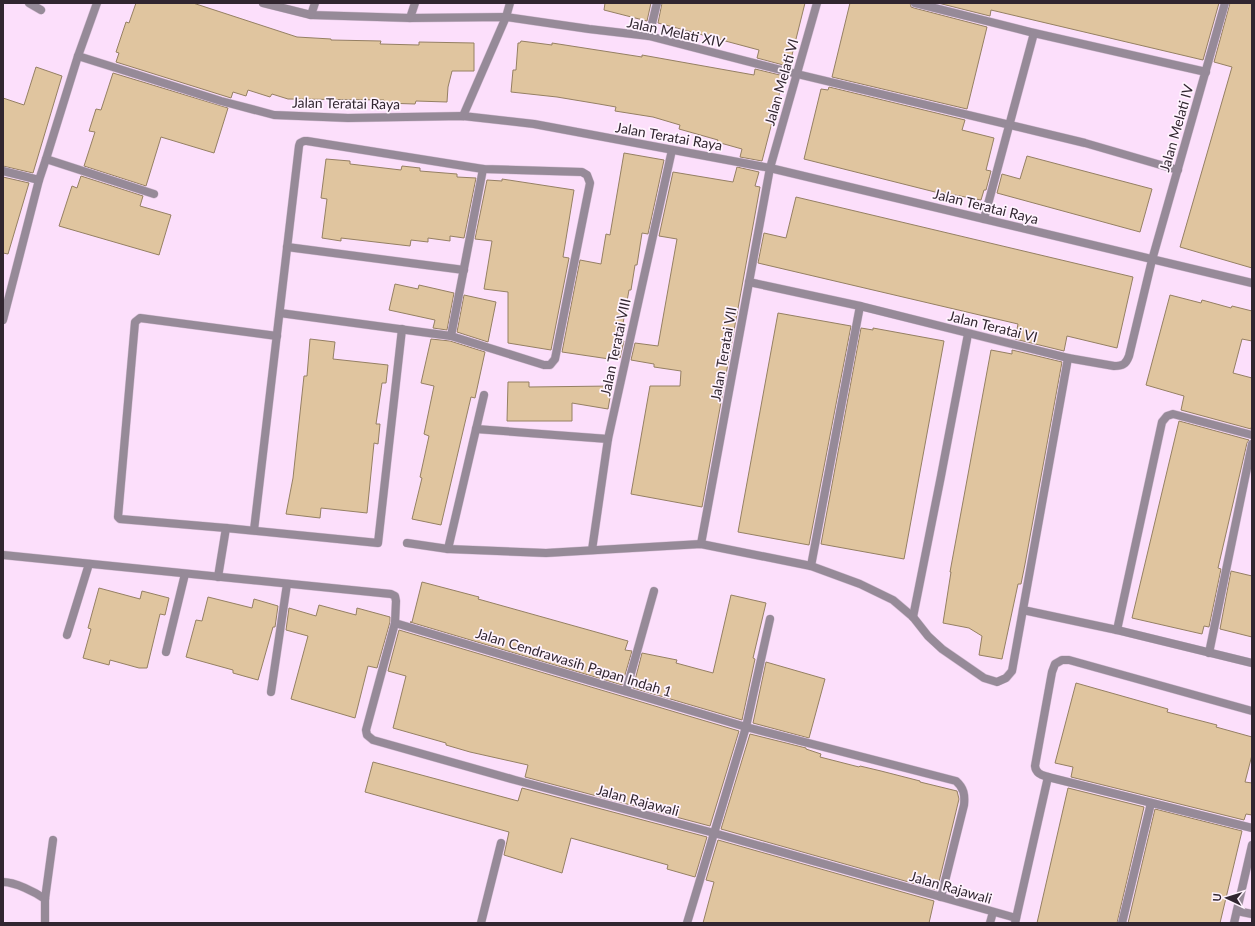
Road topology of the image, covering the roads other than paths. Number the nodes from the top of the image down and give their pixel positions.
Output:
1 (29, 3) edge
2 (97, 3) edge
3 (262, 3) edge
4 (315, 3) edge
5 (415, 3) edge
6 (510, 3) edge
7 (656, 3) edge
8 (817, 3) edge
9 (915, 3) edge
10 (1226, 3) edge
11 (41, 10) dead end
12 (311, 15) junction
13 (506, 17) junction
14 (410, 18) junction
15 (1034, 33) junction
16 (649, 36) junction
17 (78, 56) junction
18 (1206, 72) junction
19 (797, 74) junction
20 (463, 116) junction
21 (1009, 125) junction
22 (672, 150) junction
23 (46, 159) junction
24 (770, 168) junction
25 (483, 169) junction
26 (1178, 170) junction
27 (3, 171) edge
28 (39, 180) junction
29 (154, 194) dead end
30 (984, 219) junction
31 (287, 248) junction
32 (1152, 260) junction
33 (464, 270) junction
34 (749, 282) junction
35 (1252, 283) edge
36 (860, 306) junction
37 (280, 313) junction
38 (3, 320) edge
39 (402, 329) junction
40 (968, 334) junction
41 (277, 336) junction
42 (451, 336) junction
43 (1068, 358) junction
44 (484, 395) dead end
45 (476, 429) junction
46 (1252, 435) edge
47 (608, 439) junction
48 (1252, 444) edge
49 (226, 528) junction
50 (254, 530) junction
51 (407, 543) dead end
52 (701, 544) junction
53 (448, 549) junction
54 (592, 550) junction
55 (3, 555) edge
56 (88, 564) junction
57 (811, 566) junction
58 (185, 574) junction
59 (218, 577) junction
60 (287, 584) junction
61 (654, 590) dead end
62 (1023, 610) junction
63 (912, 617) junction
64 (770, 619) dead end
65 (395, 623) junction
66 (1117, 630) junction
67 (67, 635) dead end
68 (166, 652) dead end
69 (1209, 652) junction
70 (1252, 663) edge
71 (626, 691) junction
72 (271, 692) dead end
73 (1252, 711) edge
74 (746, 727) junction
75 (1048, 777) junction
76 (1151, 803) junction
77 (1252, 828) edge
78 (714, 834) junction
79 (53, 840) dead end
80 (501, 843) dead end
81 (1252, 845) edge
82 (3, 882) edge
83 (941, 897) junction
84 (45, 899) junction
85 (1237, 911) junction
86 (993, 912) junction
87 (1252, 914) edge
88 (1016, 921) edge
89 (45, 923) edge
90 (481, 923) edge
91 (687, 923) edge
92 (990, 923) edge
93 (1122, 923) edge
94 (1234, 923) edge

1 - 11 street
2 - 17 street
3 - 12 street, Jalan Melati XIV
4 - 12 street
5 - 14 street
6 - 13 street
7 - 16 street
8 - 19 street, Jalan Melati VI
9 - 15 street
10 - 18 street, Jalan Melati IV
12 - 14 street, Jalan Melati XIV
13 - 14 street, Jalan Melati XIV
13 - 16 street, Jalan Melati XIV
13 - 20 street
15 - 18 street
15 - 21 street
16 - 19 street, Jalan Melati XIV
17 - 20 street, Jalan Teratai Raya
17 - 23 street
18 - 26 street, Jalan Melati IV
19 - 21 street, Jalan Melati XIV
19 - 24 street, Jalan Melati VI
20 - 22 street, Jalan Teratai Raya
21 - 26 street, Jalan Melati XIV
21 - 30 street
22 - 24 street, Jalan Teratai Raya
22 - 47 street, Jalan Teratai VIII
23 - 28 street
23 - 29 street
24 - 30 street, Jalan Teratai Raya
24 - 34 street, Jalan Teratai VII
25 - 31 street
25 - 33 street
25 - 42 street
26 - 32 street, Jalan Melati IV
27 - 28 street
28 - 38 street
30 - 32 street, Jalan Teratai Raya
31 - 33 street
31 - 37 street
32 - 35 street, Jalan Teratai Raya
32 - 43 street, Jalan Teratai VI
33 - 42 street
34 - 36 street, Jalan Teratai VI
34 - 52 street, Jalan Teratai VII
36 - 40 street, Jalan Teratai VI
36 - 57 street
37 - 39 street
37 - 41 street
39 - 42 street
39 - 50 street
40 - 43 street, Jalan Teratai VI
40 - 63 street
41 - 49 street
41 - 50 street
43 - 62 street
44 - 45 street
45 - 47 street
45 - 53 street
46 - 66 street
47 - 54 street, Jalan Teratai VIII
48 - 69 street
49 - 50 street
49 - 59 street
51 - 53 street
52 - 54 street
52 - 57 street
53 - 54 street
55 - 56 street
56 - 58 street
56 - 67 street
57 - 63 street
58 - 59 street
58 - 68 street
59 - 60 street
60 - 65 street
60 - 72 street
61 - 71 street
62 - 63 street
62 - 66 street
64 - 74 street
65 - 71 street, Jalan Cendrawasih Papan Indah 1
65 - 78 street, Jalan Rajawali
66 - 69 street
69 - 70 street
71 - 74 street, Jalan Cendrawasih Papan Indah 1
73 - 75 street
74 - 78 street
74 - 83 street, Jalan Cendrawasih Papan Indah 1
75 - 76 street
75 - 88 street
76 - 77 street
76 - 93 street
78 - 83 street, Jalan Rajawali
78 - 91 street
79 - 84 street
80 - 90 street
81 - 85 street
82 - 84 street
83 - 86 street, Jalan Rajawali
84 - 89 street
85 - 87 street
85 - 94 street
86 - 88 street, Jalan Rajawali
86 - 92 street

